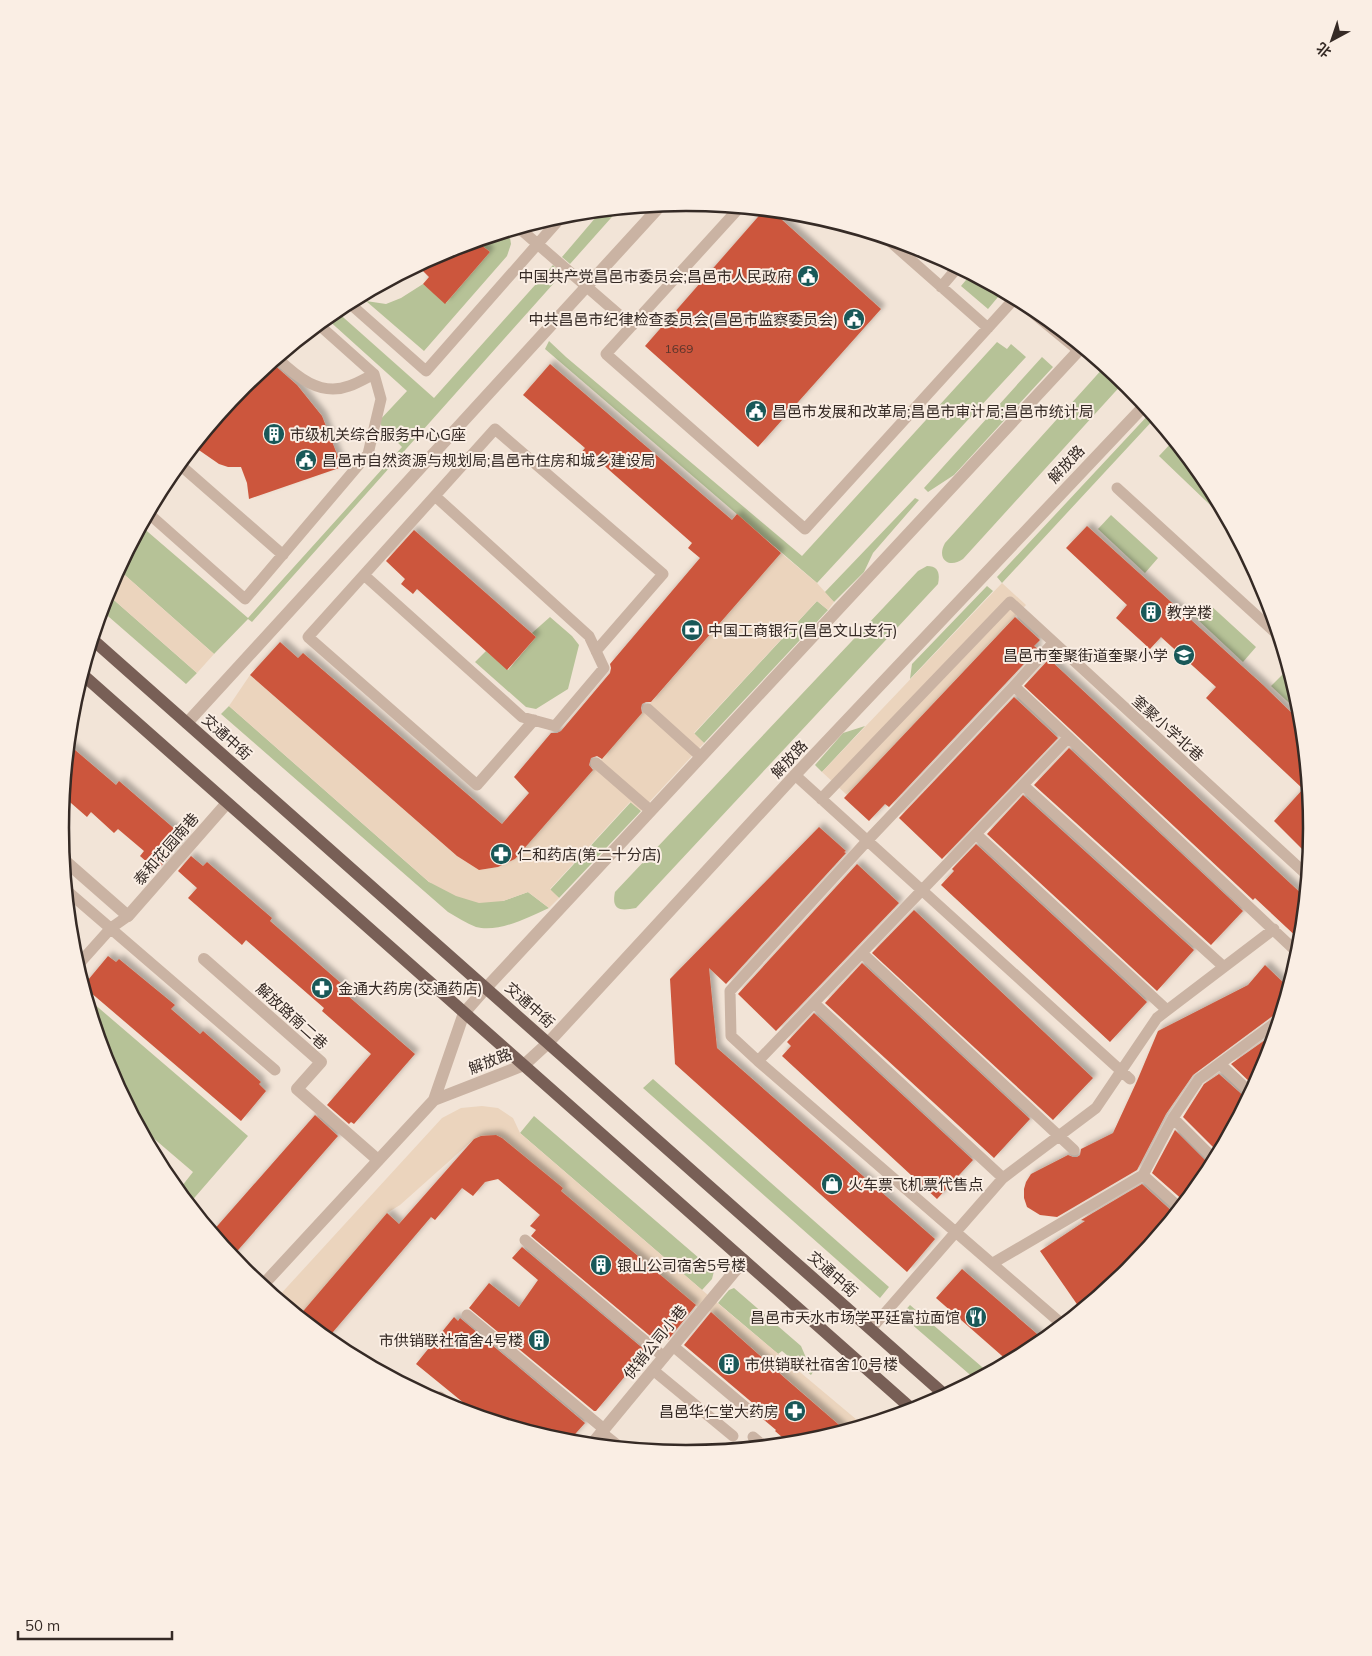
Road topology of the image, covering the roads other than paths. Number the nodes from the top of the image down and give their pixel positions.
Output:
1 (655, 212) edge
2 (735, 213) edge
3 (553, 226) edge
4 (524, 233) edge
5 (537, 244) junction
6 (899, 250) edge
7 (954, 272) edge
8 (587, 287) junction
9 (941, 287) junction
10 (1010, 303) edge
11 (354, 308) edge
12 (632, 326) junction
13 (988, 328) junction
14 (323, 329) edge
15 (1077, 351) edge
16 (281, 362) edge
17 (374, 374) junction
18 (1140, 410) edge
19 (184, 469) edge
20 (1117, 488) dead end
21 (435, 496) junction
22 (152, 517) edge
23 (283, 554) junction
24 (364, 575) junction
25 (1269, 627) edge
26 (1052, 643) junction
27 (98, 644) edge
28 (596, 651) junction
29 (88, 679) edge
30 (1014, 686) junction
31 (648, 709) dead end
32 (534, 720) junction
33 (187, 723) junction
34 (1068, 738) junction
35 (700, 756) junction
36 (596, 763) dead end
37 (795, 775) junction
38 (1023, 785) junction
39 (821, 799) junction
40 (228, 803) junction
41 (650, 810) junction
42 (976, 834) junction
43 (867, 841) junction
44 (70, 865) edge
45 (1302, 870) edge
46 (922, 890) junction
47 (73, 896) edge
48 (128, 916) junction
49 (110, 928) junction
50 (1274, 929) junction
51 (1291, 946) edge
52 (862, 953) junction
53 (83, 959) edge
54 (204, 959) dead end
55 (1224, 967) junction
56 (486, 988) junction
57 (814, 1003) junction
58 (1167, 1010) junction
59 (464, 1013) junction
60 (1269, 1030) edge
61 (548, 1044) junction
62 (758, 1061) junction
63 (1220, 1064) junction
64 (524, 1065) junction
65 (275, 1070) dead end
66 (1121, 1071) junction
67 (1130, 1080) dead end
68 (1246, 1088) edge
69 (434, 1100) junction
70 (1173, 1118) junction
71 (1060, 1136) junction
72 (1074, 1150) dead end
73 (1210, 1155) edge
74 (378, 1160) junction
75 (1143, 1175) junction
76 (1003, 1178) junction
77 (1176, 1204) edge
78 (956, 1233) junction
79 (525, 1240) dead end
80 (744, 1260) junction
81 (993, 1263) junction
82 (267, 1280) edge
83 (467, 1315) dead end
84 (1058, 1321) edge
85 (871, 1329) junction
86 (672, 1346) junction
87 (664, 1357) junction
88 (653, 1370) junction
89 (940, 1390) edge
90 (906, 1404) edge
91 (750, 1411) dead end
92 (603, 1431) junction
93 (733, 1436) dead end
94 (597, 1438) edge
95 (753, 1438) dead end
96 (613, 1441) edge
97 (757, 1441) edge

1 - 8 street
2 - 12 lane
3 - 5 lane
4 - 5 lane
5 - 8 lane
5 - 11 lane
6 - 9 lane
7 - 9 lane
8 - 12 lane
8 - 33 street
9 - 13 lane
10 - 13 lane
12 - 13 lane
14 - 17 lane
15 - 35 street, 解放路
16 - 17 lane
17 - 23 lane
18 - 37 street, 解放路
19 - 23 lane
20 - 25 lane
21 - 24 lane
21 - 28 lane
21 - 28 lane
22 - 23 lane
24 - 32 lane
24 - 32 lane
26 - 30 lane
26 - 39 lane, 奎聚小学北巷
26 - 45 lane, 奎聚小学北巷
27 - 33 main road, 交通中街
28 - 32 lane
29 - 40 main road
30 - 34 lane
30 - 43 lane
31 - 35 lane
33 - 56 main road, 交通中街
34 - 38 lane
34 - 50 lane
35 - 41 street, 解放路
36 - 41 lane
37 - 39 lane
37 - 61 street, 解放路
38 - 42 lane
38 - 55 lane
39 - 43 lane
40 - 48 street, 泰和花园南巷
40 - 59 main road
41 - 56 street, 解放路
42 - 46 lane
42 - 58 lane
43 - 46 lane
43 - 62 lane
44 - 48 street
46 - 52 lane
46 - 66 lane
47 - 49 lane
48 - 49 lane
49 - 53 lane
49 - 65 lane
50 - 51 lane
50 - 55 lane
52 - 57 lane
52 - 71 lane
54 - 74 street, 解放路南二巷
55 - 58 lane
56 - 59 street, 解放路
56 - 61 main road, 交通中街
57 - 62 lane
57 - 76 lane
58 - 66 lane
59 - 64 main road
59 - 69 street, 解放路
60 - 63 lane
61 - 64 street, 解放路
61 - 85 main road, 交通中街
62 - 78 lane
63 - 68 lane
63 - 70 lane
64 - 69 street, 解放路
64 - 80 main road
66 - 67 lane
66 - 71 lane
69 - 74 street, 解放路
70 - 73 lane
70 - 75 lane
71 - 72 lane
71 - 76 lane
74 - 82 street, 解放路
75 - 77 lane
75 - 81 lane
76 - 78 lane
78 - 81 lane
78 - 85 lane
79 - 87 lane
80 - 86 street, 供销公司小巷
80 - 90 main road
81 - 84 lane
83 - 92 lane
85 - 89 main road, 交通中街
86 - 87 street, 供销公司小巷
86 - 91 lane
87 - 88 street, 供销公司小巷
88 - 92 street, 供销公司小巷
88 - 93 lane
92 - 94 street, 供销公司小巷
92 - 96 lane
95 - 97 lane

